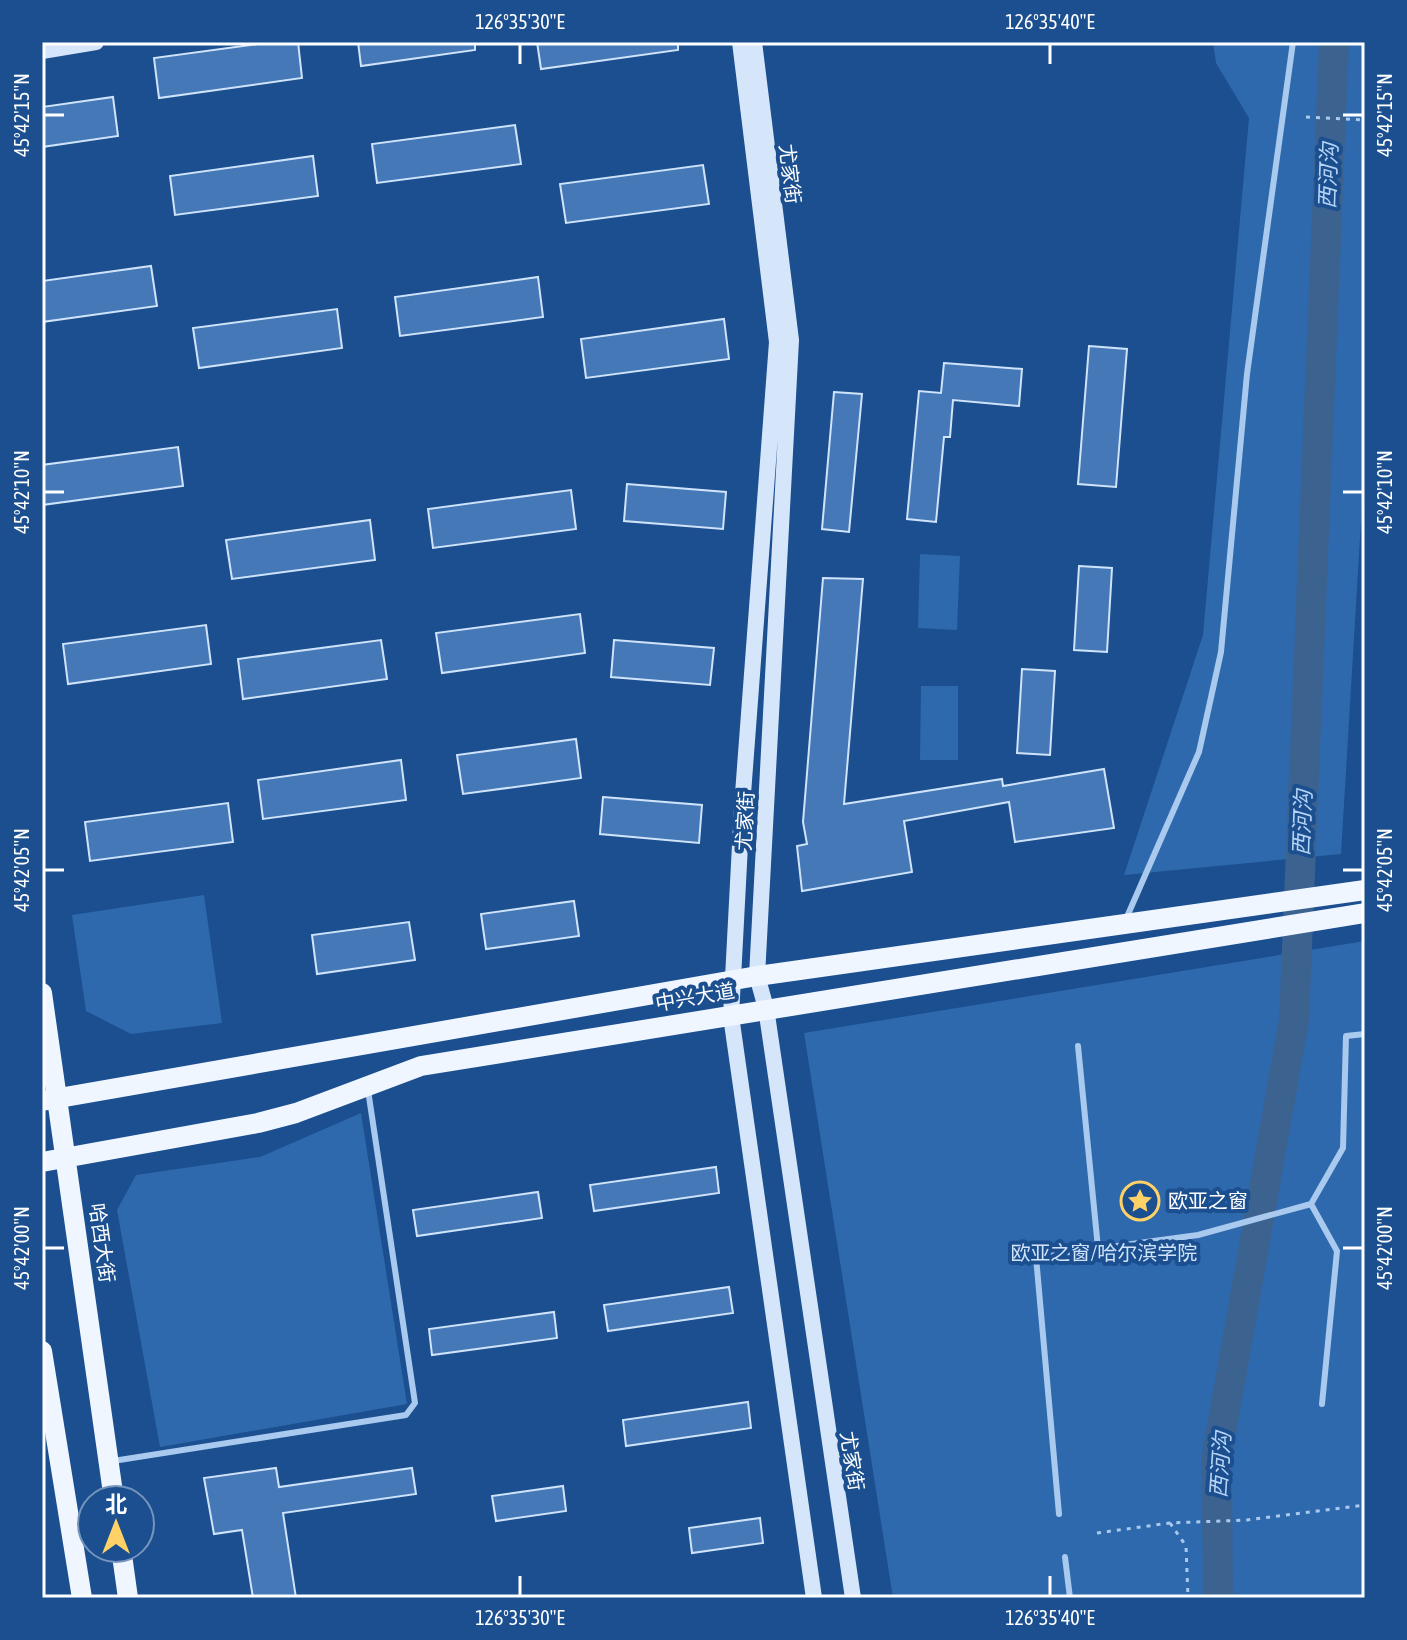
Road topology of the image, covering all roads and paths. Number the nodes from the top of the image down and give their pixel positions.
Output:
1 (96, 42) edge
2 (740, 42) edge
3 (754, 42) edge
4 (1293, 42) edge
5 (42, 51) edge
6 (1306, 117) dead end
7 (1365, 120) edge
8 (1365, 890) edge
9 (1365, 913) edge
10 (1123, 926) junction
11 (757, 976) junction
12 (733, 980) junction
13 (42, 993) edge
14 (766, 1008) junction
15 (731, 1016) junction
16 (1365, 1034) edge
17 (1078, 1046) dead end
18 (367, 1086) junction
19 (50, 1099) edge
20 (66, 1158) junction
21 (42, 1162) edge
22 (1311, 1204) junction
23 (1098, 1248) junction
24 (42, 1351) edge
25 (1322, 1404) dead end
26 (109, 1461) junction
27 (112, 1484) edge
28 (1365, 1505) edge
29 (1059, 1514) dead end
30 (1170, 1523) junction
31 (1097, 1533) dead end
32 (1065, 1557) dead end
33 (123, 1564) edge
34 (82, 1598) edge
35 (128, 1598) edge
36 (814, 1598) edge
37 (853, 1598) edge
38 (1070, 1598) edge
39 (1188, 1598) edge

1 - 5 main road
2 - 12 main road, 尤家街
3 - 11 main road, 尤家街
4 - 10 lane
6 - 7 path
8 - 10 main road, 中兴大道
9 - 14 main road, 中兴大道
10 - 11 main road, 中兴大道
11 - 12 main road, 中兴大道
11 - 14 main road, 尤家街
12 - 15 main road, 尤家街
12 - 19 main road, 中兴大道
13 - 19 main road, 哈西大街
14 - 15 main road, 中兴大道
14 - 37 main road, 尤家街
15 - 18 main road, 中兴大道
15 - 36 main road, 尤家街
16 - 22 lane
17 - 23 lane
18 - 20 main road, 中兴大道
18 - 26 lane
19 - 20 main road, 哈西大街
20 - 21 main road, 中兴大道
20 - 26 main road, 哈西大街
22 - 23 lane
22 - 25 lane
23 - 29 lane
24 - 34 main road
26 - 27 main road, 哈西大街
28 - 30 path
30 - 31 path
30 - 39 path
32 - 38 lane
33 - 35 main road

